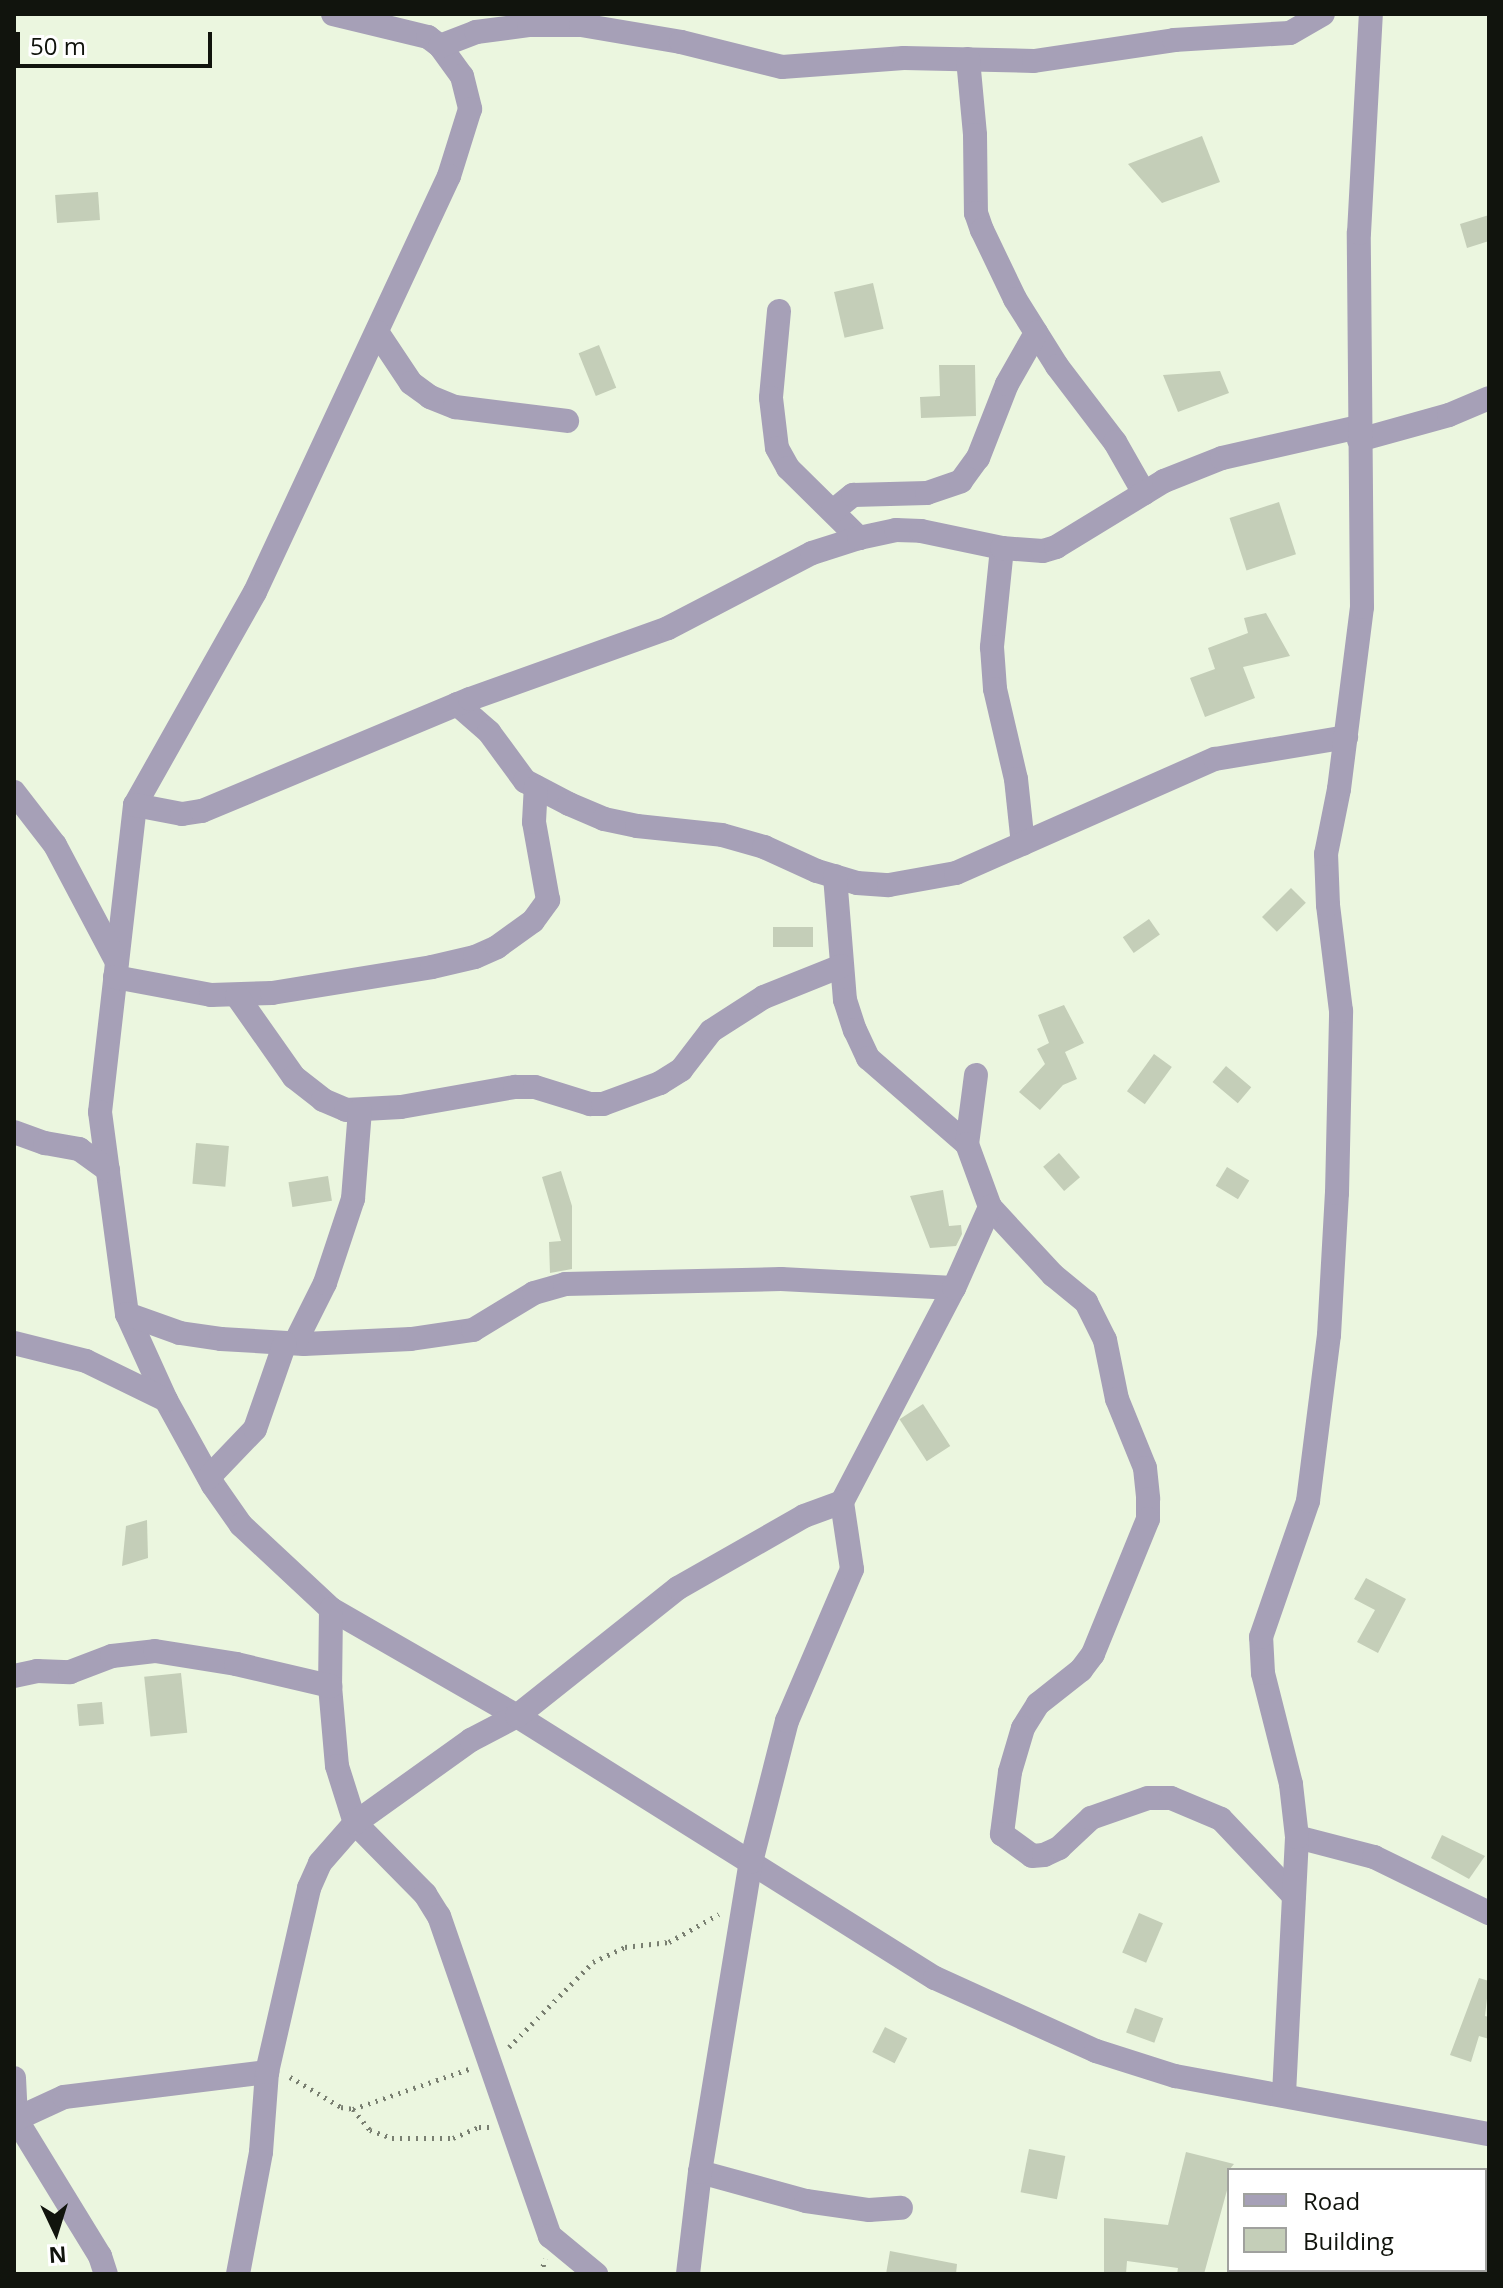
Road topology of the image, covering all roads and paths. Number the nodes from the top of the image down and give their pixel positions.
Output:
1 (333, 14) edge
2 (590, 14) edge
3 (1323, 14) edge
4 (1371, 14) edge
5 (610, 30) junction
6 (440, 46) junction
7 (968, 59) junction
8 (779, 311) dead end
9 (377, 332) junction
10 (1036, 333) junction
11 (1489, 398) edge
12 (567, 421) dead end
13 (1359, 434) junction
14 (1144, 493) junction
15 (833, 511) junction
16 (859, 538) junction
17 (1002, 548) junction
18 (457, 704) junction
19 (1346, 737) junction
20 (536, 787) junction
21 (14, 792) edge
22 (135, 805) junction
23 (1023, 844) junction
24 (835, 876) junction
25 (841, 966) junction
26 (116, 970) junction
27 (237, 996) junction
28 (976, 1075) dead end
29 (360, 1110) junction
30 (14, 1132) edge
31 (967, 1144) junction
32 (108, 1170) junction
33 (990, 1207) junction
34 (954, 1288) junction
35 (127, 1314) junction
36 (14, 1343) edge
37 (290, 1343) junction
38 (166, 1400) junction
39 (209, 1477) junction
40 (842, 1502) junction
41 (331, 1609) junction
42 (14, 1676) edge
43 (330, 1686) junction
44 (517, 1716) junction
45 (355, 1823) junction
46 (1297, 1837) junction
47 (751, 1862) junction
48 (1294, 1896) junction
49 (745, 1900) junction
50 (1489, 1913) edge
51 (490, 2060) junction
52 (268, 2066) junction
53 (14, 2078) edge
54 (1284, 2094) junction
55 (353, 2109) junction
56 (15, 2119) edge
57 (1489, 2134) edge
58 (518, 2143) junction
59 (700, 2172) junction
60 (901, 2208) dead end
61 (106, 2274) edge
62 (238, 2274) edge
63 (596, 2274) edge
64 (688, 2274) edge

1 - 6 street
2 - 5 street
3 - 7 street
4 - 13 street
5 - 6 street
5 - 7 street
6 - 9 street
7 - 10 street
8 - 15 street
9 - 12 street
9 - 22 street
10 - 14 street
10 - 15 street
11 - 13 street
13 - 14 street
13 - 19 street
14 - 17 street
15 - 16 street
16 - 17 street
16 - 18 street
17 - 23 street
18 - 20 street
18 - 22 street
19 - 23 street
19 - 46 street
20 - 24 street
20 - 27 street
21 - 26 street
22 - 26 street
23 - 24 street
24 - 25 street
25 - 29 street
25 - 31 street
26 - 27 street
26 - 32 street
27 - 29 street
28 - 31 street
29 - 37 street
30 - 32 street
31 - 33 street
32 - 35 street
33 - 34 street
33 - 48 street
34 - 37 street
34 - 40 street
35 - 37 street
35 - 38 street
36 - 38 street
37 - 39 street
38 - 39 street
39 - 41 street
40 - 44 street
40 - 47 street
41 - 43 street
41 - 44 street
42 - 43 street
43 - 45 street
44 - 45 street
44 - 47 street
45 - 51 street
45 - 52 street
46 - 48 street
46 - 50 street
47 - 49 street
47 - 54 street
48 - 54 street
49 - 51 path
49 - 59 street
51 - 55 path
51 - 58 street
52 - 55 path
52 - 56 street
52 - 62 street
53 - 56 street
54 - 57 street
55 - 58 path
56 - 61 street
58 - 63 street
59 - 60 street
59 - 64 street

